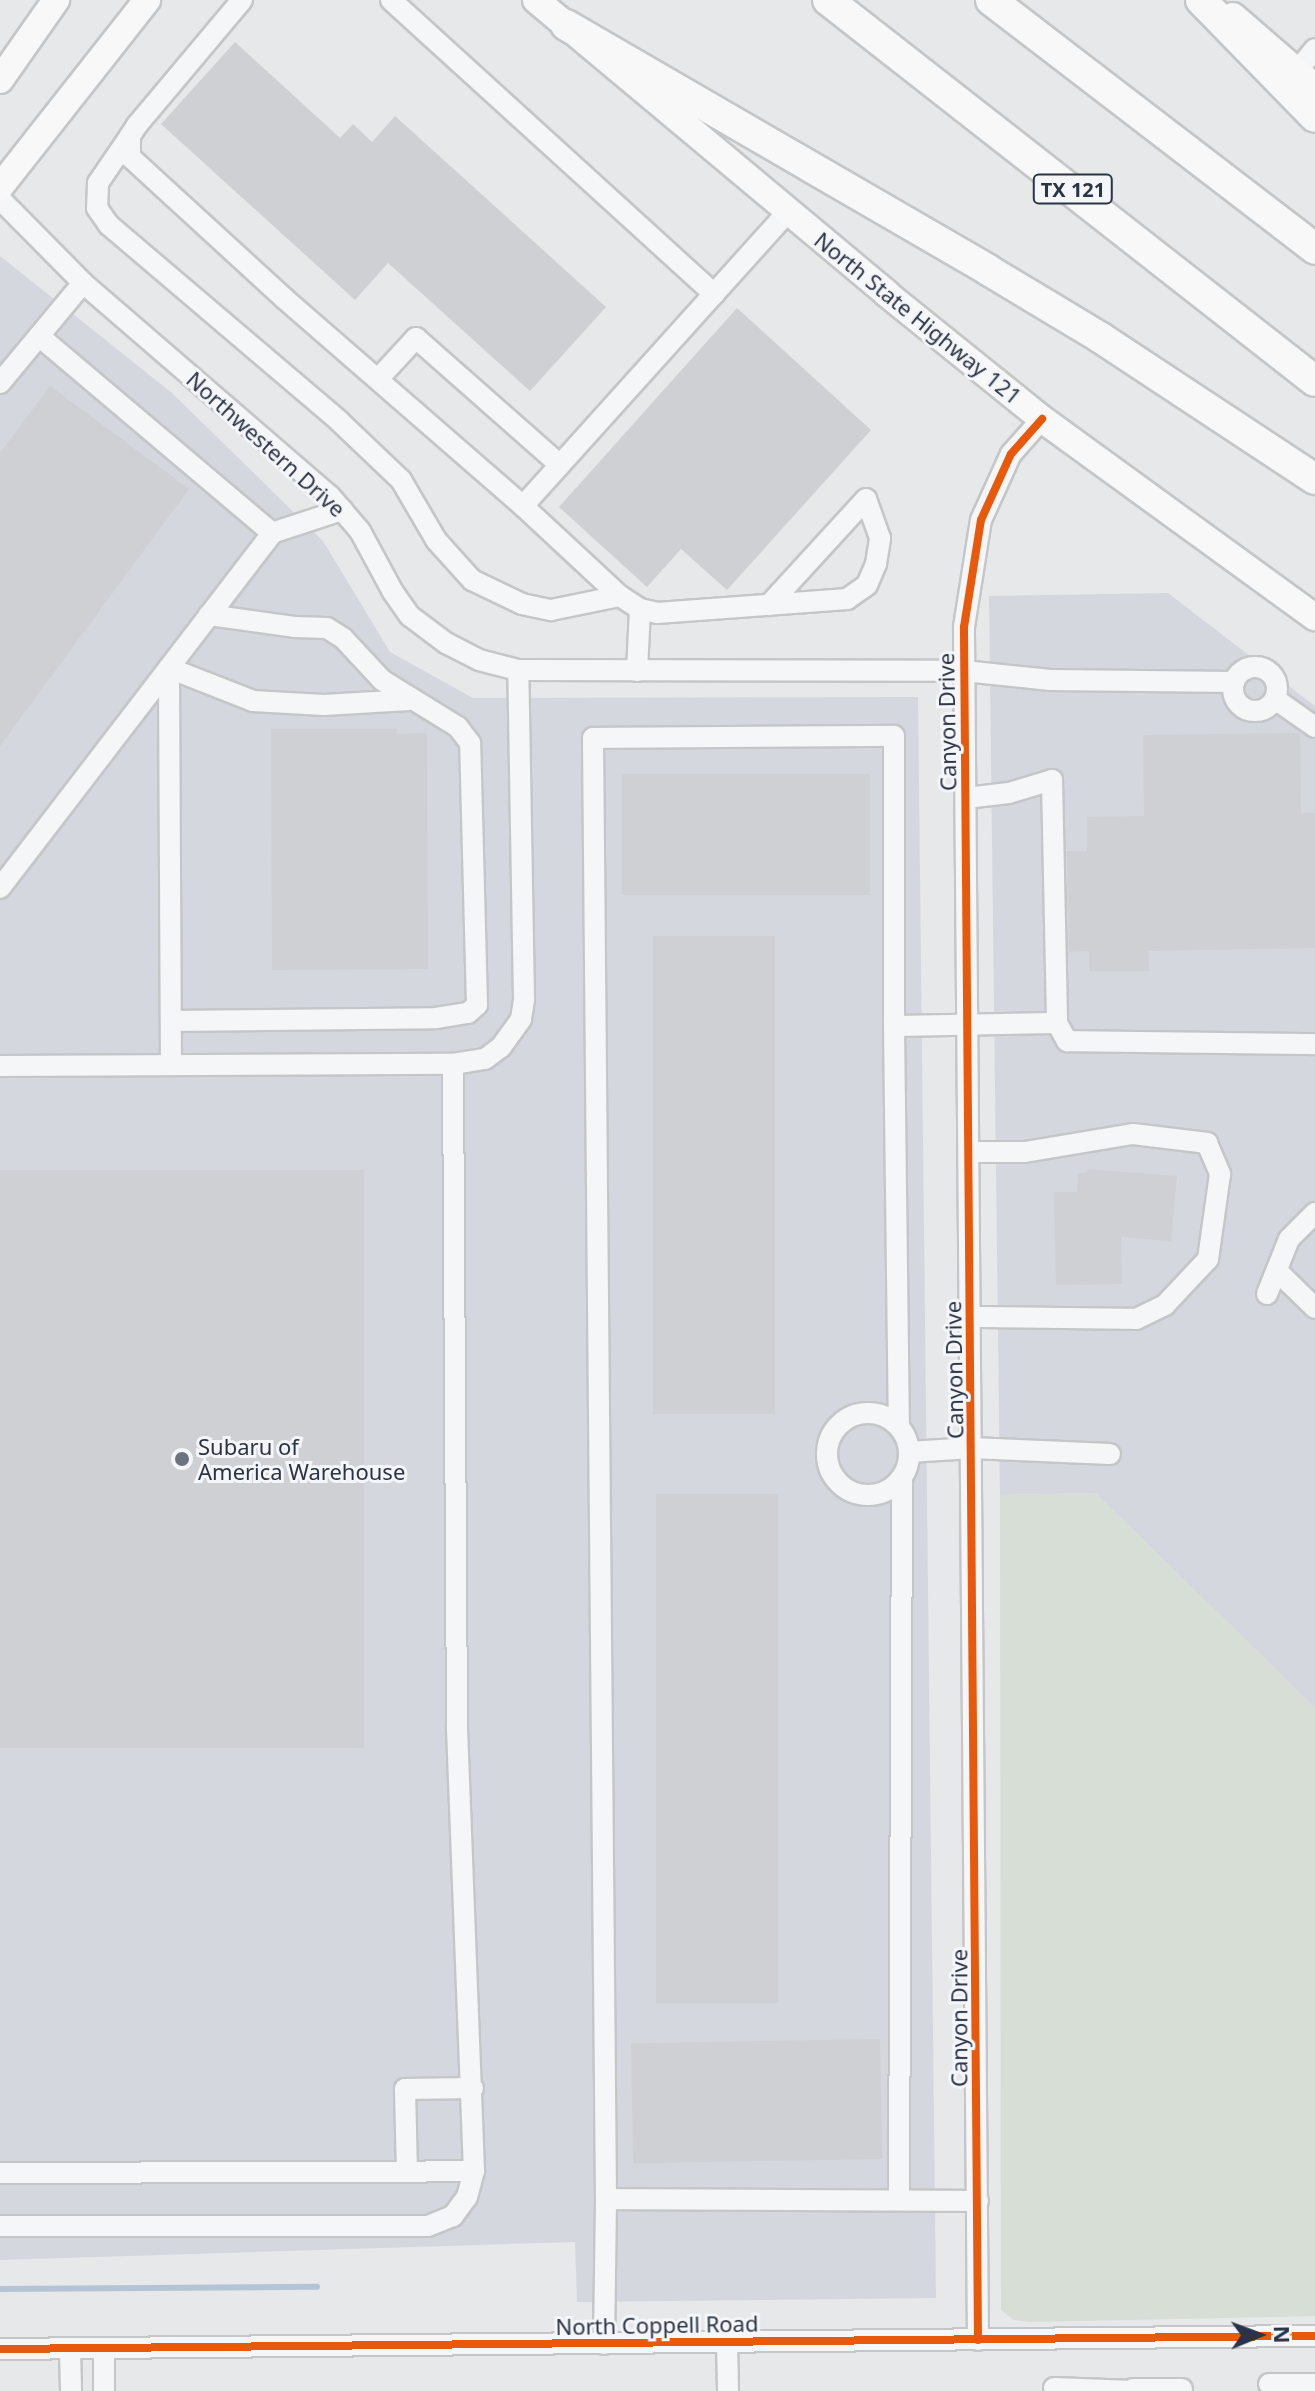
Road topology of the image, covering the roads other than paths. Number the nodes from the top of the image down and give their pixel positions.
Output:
1 (55, 0) edge
2 (147, 0) edge
3 (242, 0) edge
4 (391, 0) edge
5 (536, 0) edge
6 (828, 0) edge
7 (991, 0) edge
8 (1201, 0) edge
9 (1215, 0) edge
10 (566, 25) junction
11 (1315, 49) edge
12 (1306, 79) edge
13 (0, 80) edge
14 (1315, 117) edge
15 (130, 136) junction
16 (0, 187) edge
17 (0, 199) edge
18 (788, 212) junction
19 (1315, 249) edge
20 (83, 283) junction
21 (714, 294) junction
22 (39, 336) junction
23 (378, 379) junction
24 (1315, 381) edge
25 (0, 383) edge
26 (1042, 419) junction
27 (560, 465) junction
28 (1315, 479) edge
29 (523, 506) junction
30 (342, 510) junction
31 (272, 533) junction
32 (620, 596) junction
33 (769, 605) junction
34 (640, 609) junction
35 (209, 615) junction
36 (1315, 617) edge
37 (169, 668) junction
38 (518, 670) junction
39 (637, 671) junction
40 (964, 671) junction
41 (1234, 682) junction
42 (1275, 699) junction
43 (409, 700) junction
44 (1315, 727) edge
45 (966, 798) junction
46 (0, 888) edge
47 (171, 1021) junction
48 (968, 1023) junction
49 (1057, 1023) junction
50 (894, 1026) junction
51 (1315, 1044) edge
52 (453, 1064) junction
53 (171, 1065) junction
54 (0, 1066) edge
55 (970, 1152) junction
56 (1315, 1213) edge
57 (1277, 1271) junction
58 (1267, 1294) dead end
59 (1315, 1308) edge
60 (971, 1317) junction
61 (899, 1427) junction
62 (972, 1448) junction
63 (909, 1452) junction
64 (1110, 1454) dead end
65 (902, 1478) junction
66 (473, 2088) junction
67 (474, 2171) junction
68 (407, 2172) junction
69 (0, 2173) edge
70 (606, 2199) junction
71 (899, 2199) junction
72 (978, 2201) junction
73 (0, 2226) edge
74 (1315, 2336) edge
75 (978, 2340) junction
76 (727, 2342) junction
77 (604, 2344) junction
78 (104, 2348) junction
79 (0, 2349) edge
80 (70, 2349) junction
81 (1269, 2384) dead end
82 (1315, 2384) edge
83 (1054, 2388) dead end
84 (1182, 2389) edge
85 (1133, 2390) edge
86 (71, 2391) edge
87 (104, 2391) edge
88 (728, 2391) edge

1 - 13 main road
2 - 16 main road
3 - 15 street
4 - 21 street
5 - 10 main road, North State Highway 121
6 - 24 highway, TX 121
7 - 19 highway
8 - 14 highway
9 - 12 main road
10 - 18 main road, North State Highway 121
10 - 28 highway
11 - 12 street
15 - 23 street
15 - 32 street
17 - 20 street, Northwestern Drive
18 - 21 street
18 - 26 main road, North State Highway 121
20 - 22 street
20 - 30 street, Northwestern Drive
21 - 27 street
22 - 25 street
22 - 31 street
23 - 27 street
23 - 29 street
26 - 36 main road, North State Highway 121
26 - 40 street, Canyon Drive
27 - 29 street
29 - 32 street
30 - 31 street
30 - 38 street, Northwestern Drive
31 - 35 street
32 - 34 street
33 - 33 street
33 - 34 street
34 - 39 street
35 - 37 street
35 - 43 street
37 - 43 street
37 - 46 street
37 - 47 street
38 - 39 street, Northwestern Drive
38 - 52 street
39 - 40 street, Northwestern Drive
40 - 41 street, Northwestern Drive
40 - 45 street, Canyon Drive
41 - 42 street
41 - 42 street
42 - 44 street
43 - 47 street
45 - 48 street, Canyon Drive
45 - 49 street
47 - 53 street
48 - 49 street
48 - 50 street
48 - 55 street, Canyon Drive
49 - 51 street
50 - 61 street
50 - 70 street
52 - 53 street
52 - 66 street
53 - 54 street
55 - 60 street, Canyon Drive
55 - 60 street
56 - 57 street
57 - 58 street
57 - 59 street
60 - 62 street, Canyon Drive
61 - 63 street
61 - 65 street
62 - 63 street
62 - 64 street
62 - 72 street, Canyon Drive
63 - 65 street
65 - 71 street
66 - 67 street
66 - 68 street
67 - 68 street
67 - 73 street
68 - 69 street
70 - 71 street
70 - 77 street
71 - 72 street
72 - 75 street, Canyon Drive
74 - 75 street, North Coppell Road
75 - 76 street, North Coppell Road
76 - 77 street, North Coppell Road
76 - 88 street
77 - 78 street, North Coppell Road
78 - 80 street, North Coppell Road
78 - 87 street
79 - 80 street, North Coppell Road
80 - 86 street
81 - 82 street
83 - 85 street
84 - 85 street

